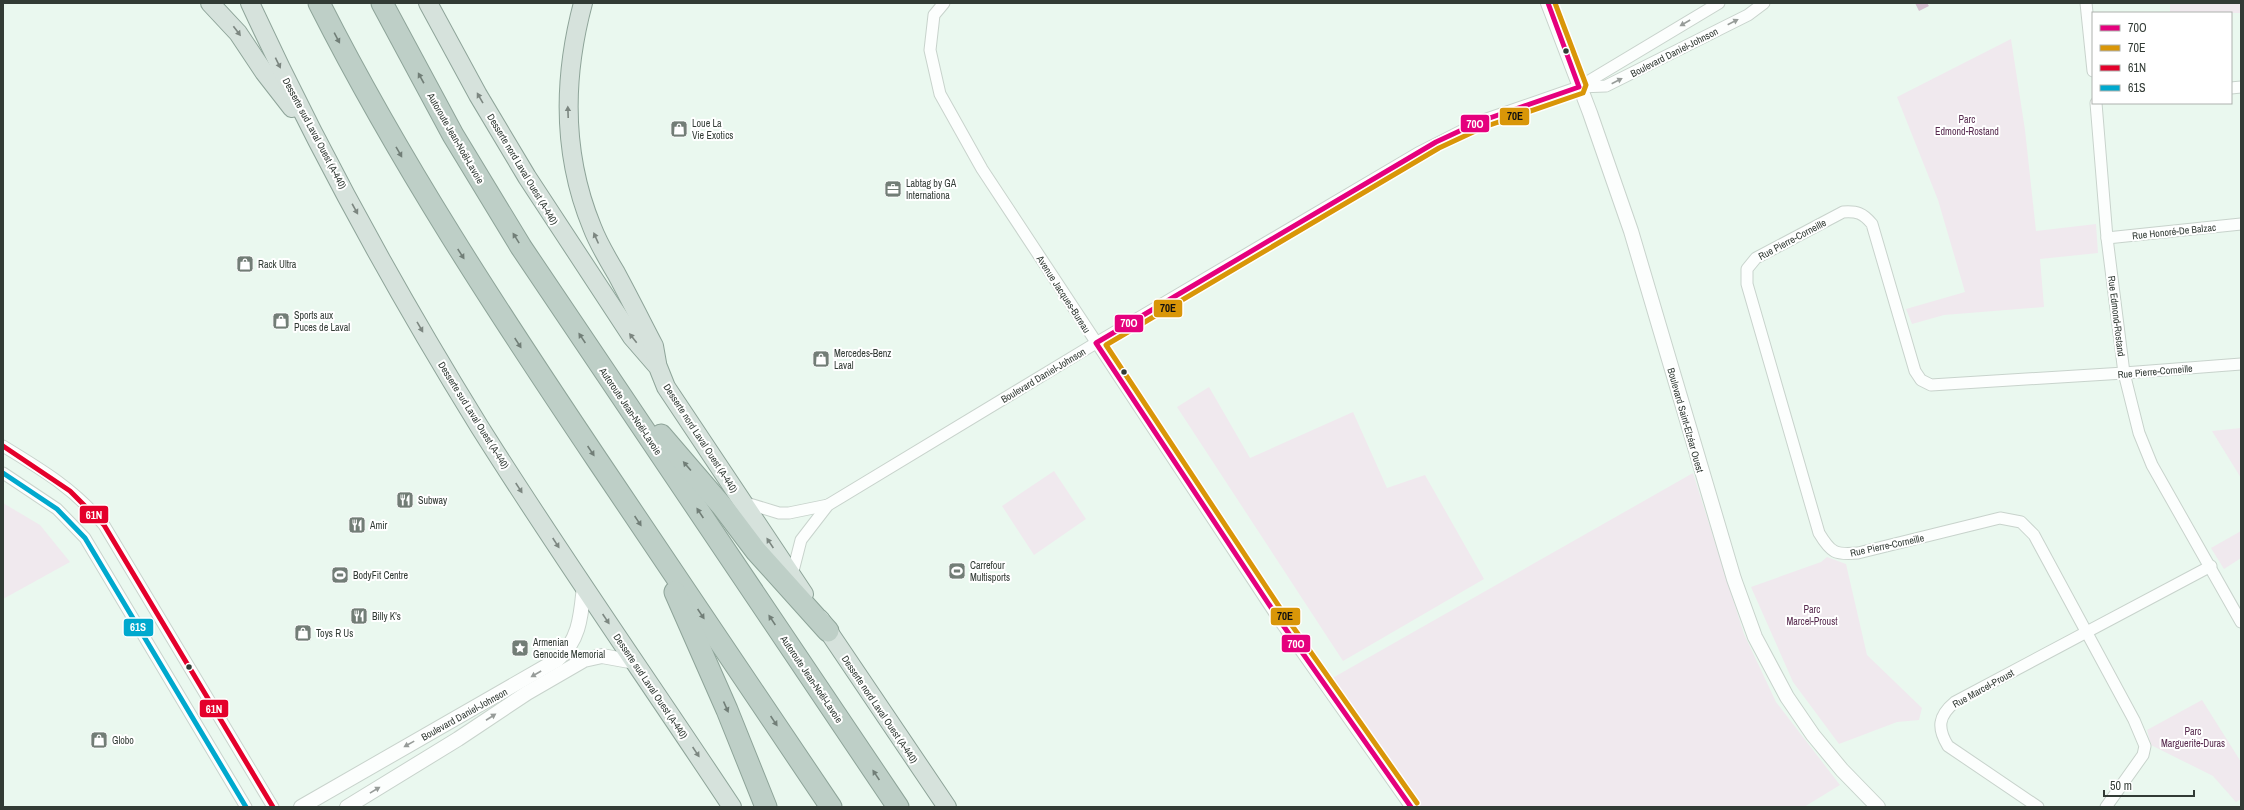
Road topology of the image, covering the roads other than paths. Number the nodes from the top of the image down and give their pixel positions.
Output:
1 (210, 3) edge
2 (250, 3) edge
3 (319, 3) edge
4 (382, 3) edge
5 (428, 3) edge
6 (583, 3) edge
7 (944, 3) edge
8 (1548, 3) edge
9 (1719, 3) edge
10 (1764, 3) edge
11 (2086, 3) edge
12 (2092, 61) edge
13 (1579, 87) junction
14 (2096, 104) edge
15 (316, 138) junction
16 (2241, 224) edge
17 (2107, 238) junction
18 (1096, 343) junction
19 (2241, 364) edge
20 (658, 367) junction
21 (603, 370) junction
22 (2124, 373) junction
23 (3, 446) edge
24 (3, 473) edge
25 (743, 502) junction
26 (828, 505) junction
27 (655, 547) junction
28 (2210, 566) junction
29 (792, 575) junction
30 (584, 586) junction
31 (2241, 622) edge
32 (828, 631) junction
33 (2087, 632) junction
34 (635, 662) junction
35 (246, 807) edge
36 (273, 807) edge
37 (301, 807) edge
38 (347, 807) edge
39 (732, 807) edge
40 (766, 807) edge
41 (831, 807) edge
42 (898, 807) edge
43 (947, 807) edge
44 (1411, 807) edge
45 (1878, 807) edge
46 (2038, 807) edge
47 (2106, 807) edge

1 -> 15 main road
2 -> 15 main road, Desserte sud Laval Ouest (A-440)
3 -> 27 highway
21 -> 4 highway, Autoroute Jean-Noël-Lavoie
20 -> 5 main road, Desserte nord Laval Ouest (A-440)
20 -> 6 main road
7 - 18 street, Avenue Jacques-Bureau
8 - 13 street, Boulevard Saint-Elzéar Ouest
9 -> 13 street, Boulevard Daniel-Johnson
13 -> 10 street, Boulevard Daniel-Johnson
11 - 12 street
13 - 18 street, Boulevard Daniel-Johnson
13 - 45 street, Boulevard Saint-Elzéar Ouest
14 - 17 street, Rue Edmond-Rostand
15 -> 30 main road, Desserte sud Laval Ouest (A-440)
16 - 17 street, Rue Honoré-De Balzac
17 - 22 street, Rue Edmond-Rostand
18 - 26 street, Boulevard Daniel-Johnson
18 - 44 street, Avenue Jacques-Bureau
19 - 22 street, Rue Pierre-Corneille
20 - 25 main road, Desserte nord Laval Ouest (A-440)
32 -> 21 highway
42 -> 21 highway, Autoroute Jean-Noël-Lavoie
22 - 28 street, Rue Edmond-Rostand
22 - 33 street, Rue Pierre-Corneille
23 - 36 street
24 - 35 street
25 - 26 street, Boulevard Daniel-Johnson
29 -> 25 main road, Desserte nord Laval Ouest (A-440)
26 - 29 street, Boulevard Daniel-Johnson
27 -> 40 highway
27 -> 41 highway
28 - 31 street, Rue Edmond-Rostand
28 - 33 street, Rue Marcel-Proust
29 - 32 main road, Desserte nord Laval Ouest (A-440)
30 -> 34 main road, Desserte sud Laval Ouest (A-440)
30 -> 37 street, Boulevard Daniel-Johnson
32 - 43 main road, Desserte nord Laval Ouest (A-440)
33 - 46 street, Rue Marcel-Proust
33 - 47 street
38 -> 34 street, Boulevard Daniel-Johnson
34 -> 39 main road, Desserte sud Laval Ouest (A-440)

